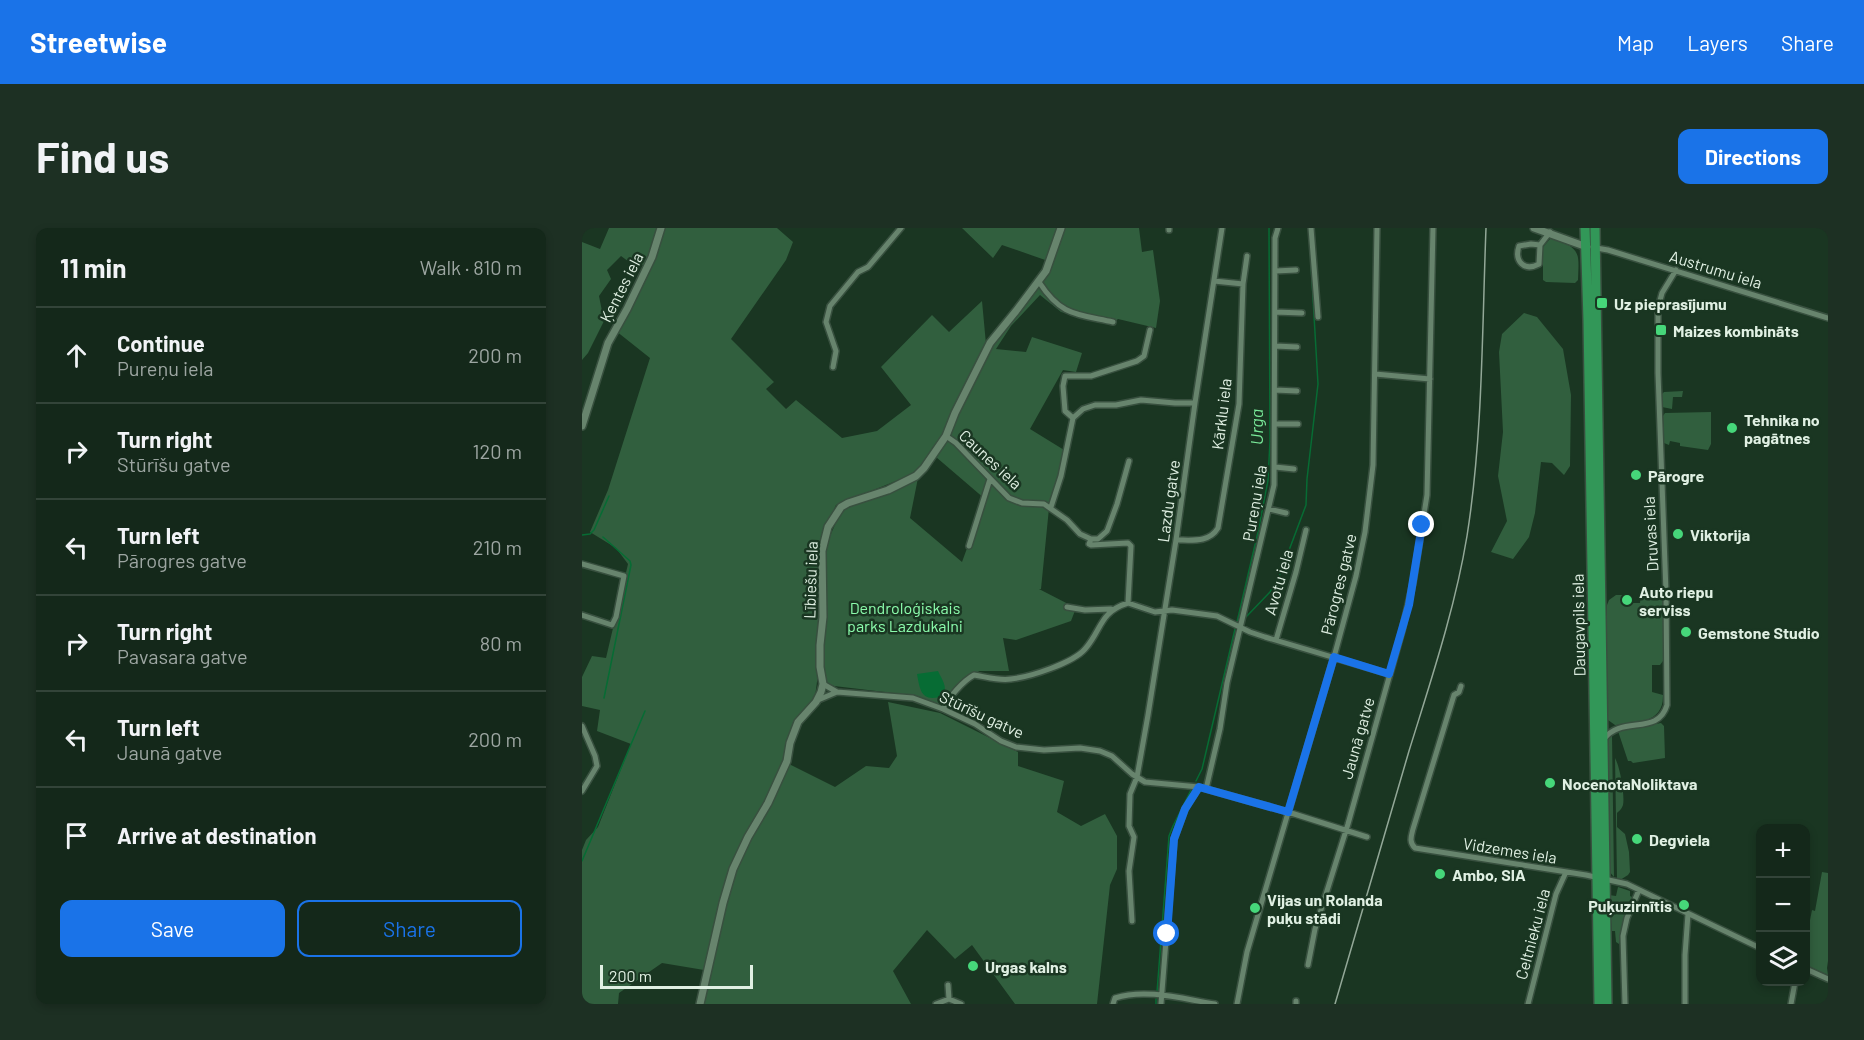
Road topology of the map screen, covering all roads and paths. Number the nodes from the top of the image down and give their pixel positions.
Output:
1 (661, 228) edge
2 (901, 228) edge
3 (1061, 228) edge
4 (1222, 228) edge
5 (1278, 228) edge
6 (1311, 228) edge
7 (1377, 228) edge
8 (1433, 228) edge
9 (1534, 228) edge
10 (1585, 228) edge
11 (1595, 228) edge
12 (1550, 232) junction
13 (1540, 245) junction
14 (1585, 246) junction
15 (1596, 248) junction
16 (1247, 256) dead end
17 (1296, 270) dead end
18 (1676, 270) junction
19 (1275, 271) junction
20 (1214, 281) junction
21 (1039, 282) junction
22 (1243, 284) junction
23 (1275, 312) junction
24 (1302, 312) dead end
25 (1318, 317) dead end
26 (1828, 318) edge
27 (1113, 322) dead end
28 (1150, 330) dead end
29 (1275, 346) junction
30 (1297, 347) dead end
31 (833, 367) dead end
32 (1375, 374) junction
33 (1430, 379) junction
34 (1275, 390) junction
35 (1297, 391) dead end
36 (1195, 403) junction
37 (1073, 418) junction
38 (1275, 424) junction
39 (1298, 424) dead end
40 (582, 426) edge
41 (946, 436) junction
42 (1129, 461) dead end
43 (1275, 467) junction
44 (1294, 469) dead end
45 (990, 479) junction
46 (1051, 507) junction
47 (1269, 509) junction
48 (1286, 513) dead end
49 (1306, 530) dead end
50 (1091, 539) junction
51 (1176, 540) junction
52 (969, 546) dead end
53 (582, 564) edge
54 (1128, 603) junction
55 (1067, 607) dead end
56 (1111, 609) junction
57 (1163, 612) junction
58 (582, 615) edge
59 (1240, 627) junction
60 (1276, 640) junction
61 (1334, 657) junction
62 (1389, 674) junction
63 (823, 684) junction
64 (1461, 686) dead end
65 (837, 692) junction
66 (818, 700) junction
67 (943, 709) junction
68 (1603, 717) junction
69 (582, 726) edge
70 (1616, 728) junction
71 (1604, 740) junction
72 (1137, 777) junction
73 (1199, 787) junction
74 (1206, 789) junction
75 (582, 791) edge
76 (1288, 812) junction
77 (1346, 829) junction
78 (1367, 837) dead end
79 (1566, 872) junction
80 (1601, 879) junction
81 (1639, 890) junction
82 (1688, 914) junction
83 (1132, 921) dead end
84 (1756, 946) edge
85 (1308, 965) dead end
86 (1810, 971) edge
87 (1828, 979) edge
88 (948, 985) dead end
89 (1794, 986) edge
90 (1161, 996) junction
91 (949, 999) junction
92 (700, 1004) edge
93 (936, 1004) edge
94 (961, 1004) edge
95 (1113, 1004) edge
96 (1161, 1004) edge
97 (1215, 1004) edge
98 (1237, 1004) edge
99 (1528, 1004) edge
100 (1599, 1004) edge
101 (1607, 1004) edge
102 (1625, 1004) edge
103 (1685, 1004) edge
104 (1791, 1004) edge

1 - 40 street, Ķentes iela
2 - 31 street
3 - 21 street, Lībiešu iela
4 - 20 street, Lazdu gatve
5 - 19 street, Pureņu iela
6 - 25 street
7 - 32 street, Pārogres gatve
8 - 33 street, Jaunā gatve
9 - 12 street
10 - 14 highway, Daugavpils iela
11 - 15 highway, Daugavpils iela
12 - 13 street
12 - 14 street
13 - 13 street
14 - 15 street
14 - 80 highway, Daugavpils iela
15 - 18 street, Austrumu iela
15 - 68 highway, Daugavpils iela
16 - 22 street, Kārklu iela
17 - 19 street
18 - 26 street, Austrumu iela
18 - 70 street, Druvas iela
19 - 23 street, Pureņu iela
20 - 22 street
20 - 36 street, Lazdu gatve
21 - 27 street
21 - 41 street, Lībiešu iela
22 - 51 street, Kārklu iela
23 - 24 street
23 - 29 street, Pureņu iela
28 - 37 street
29 - 30 street
29 - 34 street, Pureņu iela
32 - 33 street
32 - 61 street, Pārogres gatve
33 - 62 street, Jaunā gatve
34 - 35 street
34 - 38 street, Pureņu iela
36 - 37 street
36 - 51 street, Lazdu gatve
37 - 46 street
38 - 39 street
38 - 43 street, Pureņu iela
41 - 45 street, Caunes iela
41 - 63 street, Lībiešu iela
42 - 50 street
43 - 44 street
43 - 47 street, Pureņu iela
45 - 46 street, Caunes iela
45 - 52 street
46 - 50 street
47 - 48 street
47 - 59 street, Pureņu iela
49 - 60 street, Avotu iela
50 - 54 street
51 - 57 street, Lazdu gatve
53 - 58 street
54 - 56 street
54 - 57 street
55 - 56 street
56 - 67 street
57 - 59 street
57 - 72 street, Lazdu gatve
59 - 60 street
59 - 74 street, Pureņu iela
60 - 61 street
61 - 62 street
61 - 76 street, Pārogres gatve
62 - 77 street, Jaunā gatve
63 - 65 street, Stūrīšu gatve
63 - 66 street, Lībiešu iela
64 - 79 street, Vidzemes iela
65 - 66 street
65 - 67 street, Stūrīšu gatve
66 - 92 street, Lībiešu iela
67 - 72 street, Stūrīšu gatve
68 - 70 street
68 - 71 highway, Daugavpils iela
69 - 75 street
70 - 71 street
71 - 80 highway, Daugavpils iela
72 - 73 street, Stūrīšu gatve
72 - 83 street, Lazdu gatve
73 - 74 street, Stūrīšu gatve
73 - 90 street
74 - 76 street, Stūrīšu gatve
76 - 77 street, Stūrīšu gatve
76 - 98 street, Pārogres gatve
77 - 78 street, Stūrīšu gatve
77 - 85 street, Jaunā gatve
79 - 80 street, Vidzemes iela
79 - 99 street, Celtnieku iela
80 - 81 street, Vidzemes iela
80 - 100 highway, Daugavpils iela
80 - 101 highway, Daugavpils iela
81 - 82 street, Vidzemes iela
81 - 102 street
82 - 84 street, Vidzemes iela
82 - 103 street
86 - 87 street
88 - 91 street
89 - 104 street
90 - 95 street
90 - 96 street
90 - 97 street
91 - 93 street
91 - 94 street

